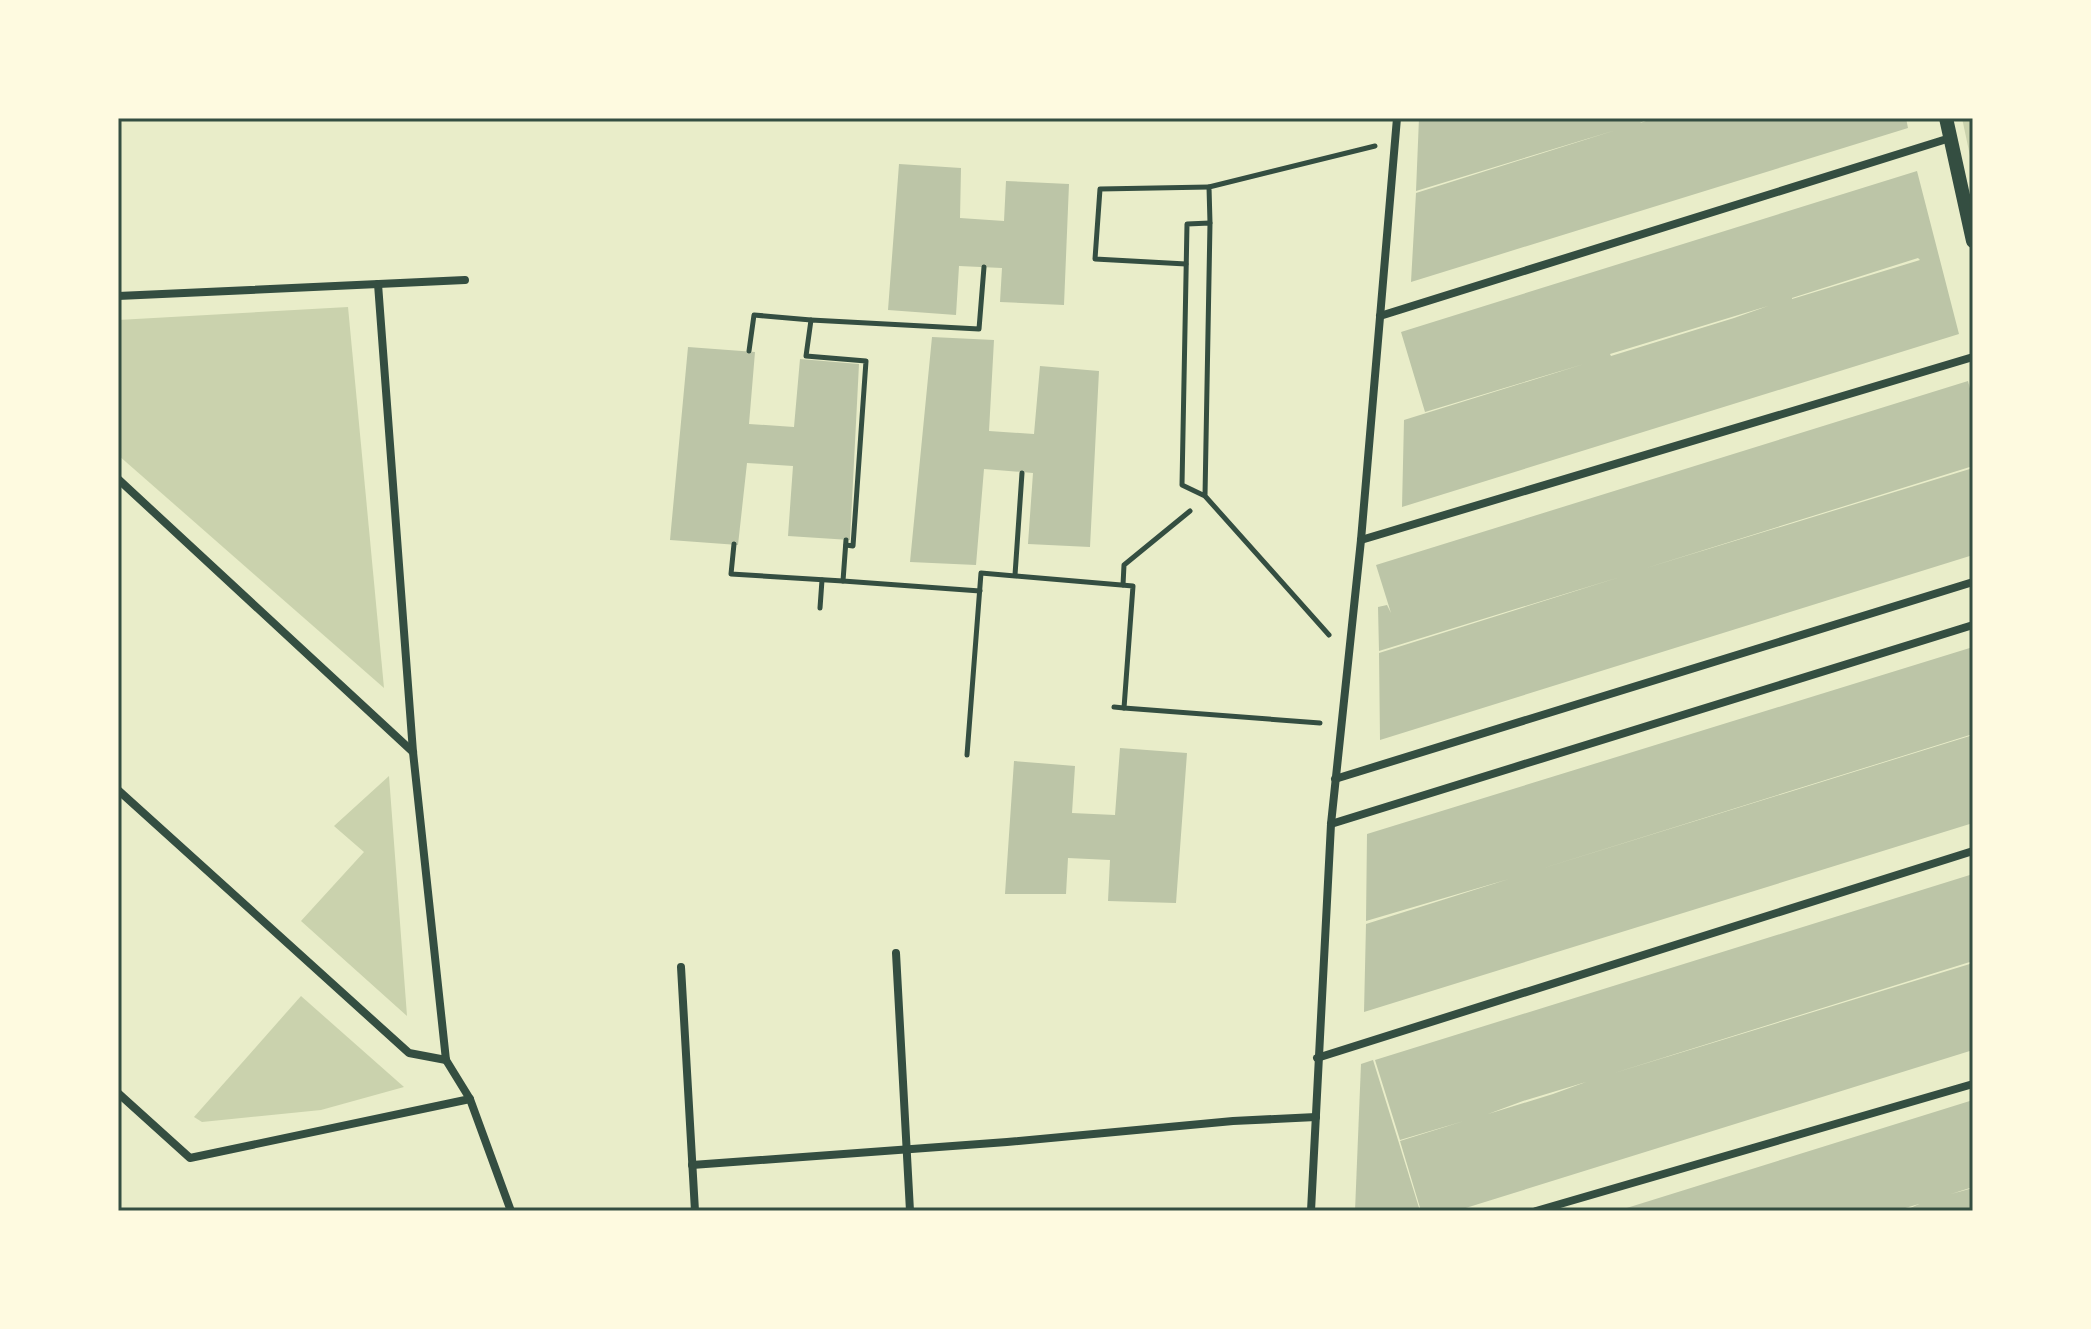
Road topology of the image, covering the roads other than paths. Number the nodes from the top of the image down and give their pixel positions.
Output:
1 (1397, 118) edge
2 (1946, 118) edge
3 (1950, 138) junction
4 (1973, 241) edge
5 (465, 280) dead end
6 (378, 284) junction
7 (118, 296) edge
8 (1380, 316) junction
9 (1973, 357) edge
10 (118, 479) edge
11 (1361, 540) junction
12 (1973, 582) edge
13 (1973, 625) edge
14 (413, 752) junction
15 (1335, 779) junction
16 (118, 790) edge
17 (1331, 824) junction
18 (1973, 851) edge
19 (896, 953) dead end
20 (681, 967) dead end
21 (1317, 1058) junction
22 (446, 1060) junction
23 (1973, 1084) edge
24 (118, 1093) edge
25 (470, 1099) junction
26 (1316, 1117) junction
27 (907, 1150) junction
28 (692, 1165) junction
29 (511, 1211) edge
30 (695, 1211) edge
31 (910, 1211) edge
32 (1311, 1211) edge
33 (1536, 1211) edge

1 - 8 street
2 - 3 street
3 - 4 street
3 - 8 street
5 - 6 street
6 - 7 street
6 - 14 street
8 - 11 street
9 - 11 street
10 - 14 street
11 - 15 street
12 - 15 street
13 - 17 street
14 - 22 street
15 - 17 street
16 - 22 street
17 - 21 street
18 - 21 street
19 - 27 street
20 - 28 street
21 - 26 street
22 - 25 street
23 - 33 street
24 - 25 street
25 - 29 street
26 - 27 street
26 - 32 street
27 - 28 street
27 - 31 street
28 - 30 street

